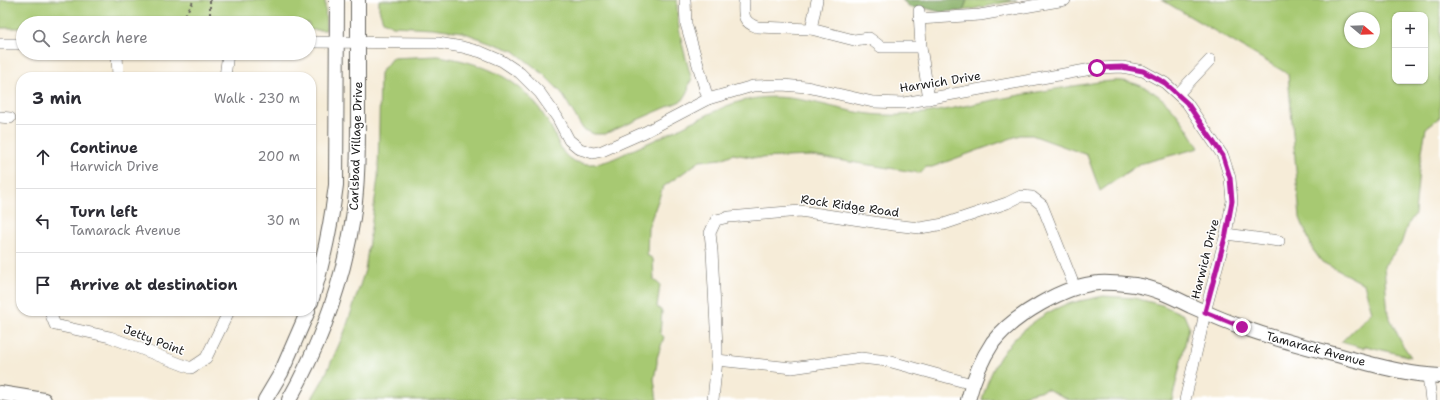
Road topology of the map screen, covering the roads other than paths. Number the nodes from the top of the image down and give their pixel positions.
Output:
1 (337, 0) edge
2 (358, 0) edge
3 (686, 0) edge
4 (744, 0) edge
5 (817, 0) edge
6 (1065, 0) edge
7 (811, 29) junction
8 (316, 42) edge
9 (338, 42) junction
10 (358, 43) junction
11 (0, 44) edge
12 (16, 44) edge
13 (921, 47) junction
14 (117, 60) edge
15 (227, 60) edge
16 (1210, 60) dead end
17 (118, 72) edge
18 (226, 72) edge
19 (1178, 94) junction
20 (708, 99) junction
21 (929, 99) junction
22 (1226, 234) junction
23 (1279, 241) dead end
24 (316, 286) edge
25 (1076, 288) junction
26 (1205, 312) junction
27 (51, 316) edge
28 (227, 316) edge
29 (306, 316) edge
30 (717, 360) junction
31 (1434, 376) edge
32 (972, 384) junction
33 (0, 393) edge
34 (44, 400) edge
35 (265, 400) edge
36 (289, 400) edge
37 (713, 400) edge
38 (968, 400) edge
39 (1185, 400) edge
40 (1431, 400) edge

1 - 9 main road, Carlsbad Village Drive
2 - 10 main road, Carlsbad Village Drive
3 - 20 street
4 - 7 street
5 - 7 street
6 - 13 street
7 - 13 street
8 - 9 street, Harwich Drive
9 - 10 street, Harwich Drive
9 - 24 main road, Carlsbad Village Drive
10 - 20 street, Harwich Drive
10 - 36 main road, Carlsbad Village Drive
11 - 12 street
13 - 21 street
14 - 17 street
15 - 18 street
16 - 19 street
19 - 21 street, Harwich Drive
19 - 22 street, Harwich Drive
20 - 21 street, Harwich Drive
22 - 23 street
22 - 26 street, Harwich Drive
25 - 26 main road, Tamarack Avenue
25 - 30 street, Rock Ridge Road
25 - 32 main road, Tamarack Avenue
26 - 31 main road, Tamarack Avenue
26 - 39 street, Harwich Drive
27 - 28 street, Jetty Point
29 - 35 main road
30 - 32 street
30 - 37 street, Rock Ridge Road
31 - 40 street
32 - 38 main road, Tamarack Avenue
33 - 34 main road

